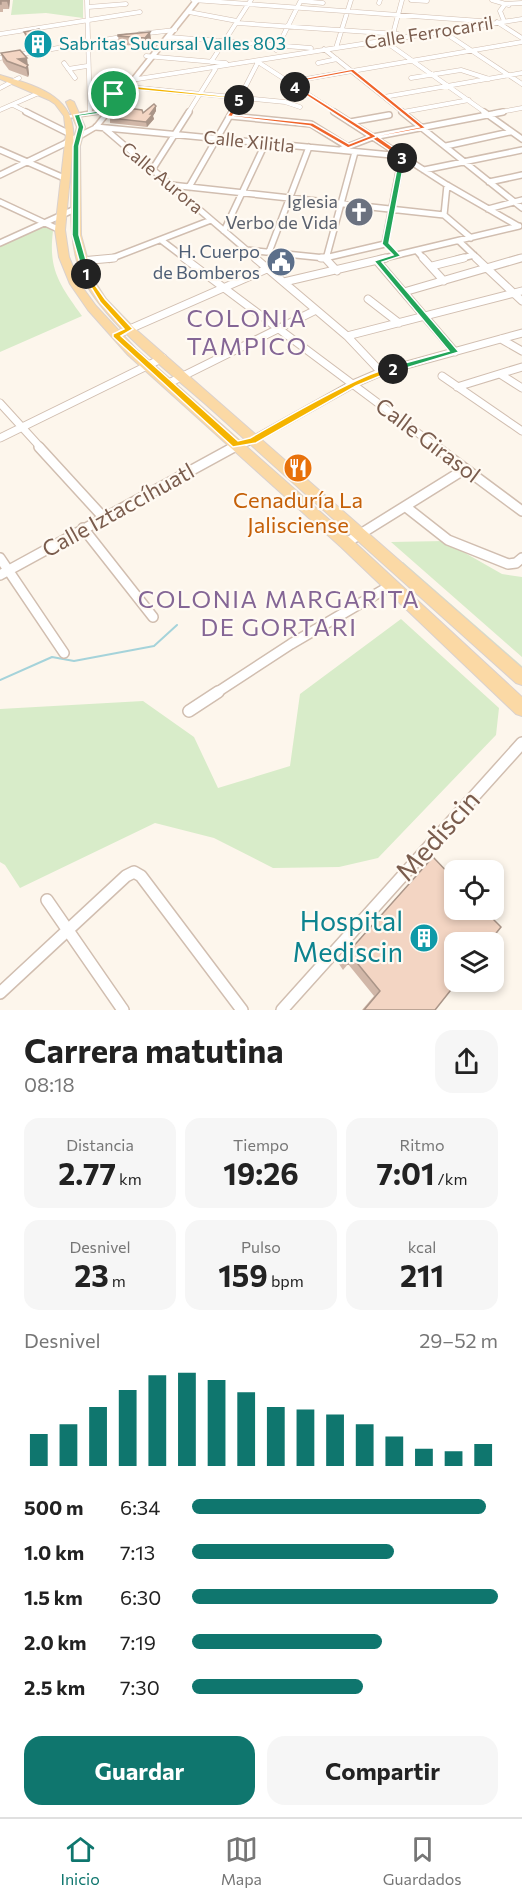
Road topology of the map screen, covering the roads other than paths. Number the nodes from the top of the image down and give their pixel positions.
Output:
1 (87, 0) edge
2 (194, 0) edge
3 (251, 0) edge
4 (351, 0) edge
5 (402, 0) edge
6 (411, 0) edge
7 (492, 0) edge
8 (301, 1) edge
9 (426, 1) edge
10 (323, 3) dead end
11 (522, 3) edge
12 (126, 4) dead end
13 (505, 4) junction
14 (248, 6) junction
15 (88, 7) junction
16 (297, 9) junction
17 (450, 9) dead end
18 (522, 9) edge
19 (140, 12) dead end
20 (189, 12) junction
21 (347, 12) junction
22 (397, 16) junction
23 (522, 19) edge
24 (87, 20) junction
25 (450, 20) junction
26 (504, 21) junction
27 (237, 22) junction
28 (497, 22) junction
29 (287, 26) junction
30 (166, 30) junction
31 (175, 30) junction
32 (341, 30) junction
33 (451, 30) junction
34 (442, 31) junction
35 (0, 34) edge
36 (393, 34) junction
37 (417, 35) junction
38 (169, 37) junction
39 (522, 38) edge
40 (383, 40) junction
41 (226, 41) junction
42 (522, 42) edge
43 (87, 43) junction
44 (278, 46) junction
45 (336, 48) junction
46 (324, 49) junction
47 (471, 51) junction
48 (146, 56) junction
49 (154, 57) junction
50 (0, 58) edge
51 (273, 59) junction
52 (337, 59) junction
53 (412, 60) junction
54 (211, 62) junction
55 (258, 62) junction
56 (64, 63) dead end
57 (318, 63) dead end
58 (501, 63) dead end
59 (237, 65) junction
60 (87, 66) junction
61 (494, 66) junction
62 (216, 68) junction
63 (68, 69) junction
64 (352, 70) junction
65 (0, 71) edge
66 (522, 73) edge
67 (431, 74) junction
68 (508, 75) junction
69 (75, 78) dead end
70 (411, 78) dead end
71 (489, 79) junction
72 (7, 81) edge
73 (125, 81) junction
74 (288, 82) junction
75 (131, 84) junction
76 (522, 84) edge
77 (448, 86) junction
78 (41, 92) junction
79 (201, 94) junction
80 (384, 97) junction
81 (241, 98) junction
82 (469, 99) junction
83 (13, 105) junction
84 (300, 107) dead end
85 (522, 108) edge
86 (0, 110) edge
87 (403, 112) junction
88 (90, 113) junction
89 (388, 114) dead end
90 (489, 115) junction
91 (73, 116) junction
92 (230, 116) junction
93 (350, 122) junction
94 (100, 127) junction
95 (423, 128) junction
96 (510, 132) junction
97 (174, 134) junction
98 (72, 137) junction
99 (373, 137) junction
100 (216, 138) junction
101 (522, 140) edge
102 (265, 144) junction
103 (446, 146) junction
104 (309, 147) junction
105 (348, 147) junction
106 (0, 150) edge
107 (339, 150) junction
108 (522, 150) edge
109 (355, 152) junction
110 (402, 156) junction
111 (27, 162) junction
112 (464, 163) junction
113 (152, 170) junction
114 (424, 170) junction
115 (0, 174) edge
116 (522, 175) edge
117 (64, 178) junction
118 (489, 182) junction
119 (171, 185) junction
120 (447, 185) junction
121 (189, 187) junction
122 (243, 193) junction
123 (290, 198) junction
124 (522, 200) edge
125 (0, 202) edge
126 (515, 202) junction
127 (341, 204) junction
128 (522, 208) edge
129 (75, 209) junction
130 (390, 209) junction
131 (488, 209) junction
132 (60, 214) junction
133 (444, 215) junction
134 (211, 220) junction
135 (44, 223) junction
136 (520, 226) edge
137 (60, 230) junction
138 (224, 231) junction
139 (471, 238) junction
140 (161, 240) junction
141 (459, 241) junction
142 (0, 243) edge
143 (385, 244) junction
144 (247, 250) junction
145 (417, 251) junction
146 (269, 252) junction
147 (474, 255) junction
148 (398, 256) junction
149 (325, 258) junction
150 (521, 258) edge
151 (81, 261) junction
152 (377, 261) junction
153 (432, 266) junction
154 (269, 268) junction
155 (488, 269) junction
156 (337, 271) junction
157 (444, 281) junction
158 (284, 282) junction
159 (225, 287) junction
160 (522, 291) edge
161 (404, 292) junction
162 (514, 294) junction
163 (368, 299) dead end
164 (522, 300) edge
165 (316, 310) junction
166 (424, 318) junction
167 (399, 323) junction
168 (129, 329) junction
169 (279, 329) junction
170 (522, 333) edge
171 (116, 335) junction
172 (346, 336) junction
173 (501, 339) junction
174 (522, 351) edge
175 (455, 352) junction
176 (163, 358) junction
177 (148, 365) junction
178 (522, 367) edge
179 (381, 372) junction
180 (500, 374) junction
181 (184, 376) junction
182 (442, 376) dead end
183 (169, 384) junction
184 (353, 384) junction
185 (457, 387) junction
186 (522, 388) edge
187 (0, 403) edge
188 (22, 428) junction
189 (522, 431) edge
190 (0, 438) edge
191 (253, 441) junction
192 (237, 445) junction
193 (465, 469) junction
194 (406, 507) junction
195 (522, 511) edge
196 (104, 518) junction
197 (83, 528) junction
198 (360, 533) junction
199 (346, 543) junction
200 (0, 558) edge
201 (522, 558) edge
202 (5, 572) edge
203 (390, 586) junction
204 (153, 617) dead end
205 (64, 653) dead end
206 (522, 678) edge
207 (522, 708) edge
208 (189, 711) dead end
209 (522, 743) edge
210 (47, 900) dead end
211 (68, 931) junction
212 (0, 993) edge
213 (123, 1010) edge
214 (242, 1010) edge
215 (282, 1010) edge

1 - 15 street
2 - 14 street
2 - 20 main road
2 - 30 main road
3 - 14 street
4 - 21 street
5 - 22 street
6 - 9 street
7 - 13 street
8 - 10 street
8 - 16 street
11 - 13 street
12 - 15 street
13 - 18 street
13 - 26 street
14 - 16 street
14 - 27 street
15 - 24 street
16 - 21 street
16 - 29 street
17 - 25 street
19 - 24 street
20 - 27 street
20 - 31 main road
21 - 22 street
21 - 32 street
22 - 25 street
22 - 36 street
23 - 26 street, Calle Ferrocarril
24 - 35 street
24 - 43 street
25 - 28 street
25 - 33 street
26 - 28 street, Calle Ferrocarril
27 - 29 street
27 - 41 street
28 - 33 street, Calle Ferrocarril
28 - 39 street
29 - 32 street
29 - 44 street
30 - 31 street
30 - 43 street
30 - 48 main road
31 - 38 main road
32 - 36 street
32 - 45 street
33 - 34 street, Calle Ferrocarril
34 - 37 street, Calle Ferrocarril
34 - 47 street
36 - 37 street
37 - 40 street, Calle Ferrocarril
38 - 41 street
38 - 49 main road
40 - 45 street, Calle Ferrocarril
40 - 53 street
41 - 44 street
41 - 54 street
42 - 47 street
43 - 50 street
43 - 60 street
44 - 46 street
44 - 51 street
45 - 46 street, Calle Ferrocarril
46 - 51 street
46 - 52 street
47 - 53 street
47 - 61 street
48 - 49 street
48 - 73 main road
49 - 54 street
49 - 75 main road
51 - 55 street
52 - 57 street
52 - 64 street
53 - 64 street
53 - 67 street
54 - 59 street
55 - 59 street
55 - 74 street
55 - 81 street
56 - 63 street
58 - 61 street
59 - 62 street
60 - 63 street
60 - 88 street
61 - 68 street
62 - 75 street
62 - 79 street
63 - 69 street
64 - 74 street
64 - 80 street
65 - 72 main road
66 - 68 street
67 - 70 street
67 - 71 street
67 - 77 street
68 - 71 street
68 - 76 street
71 - 77 street
72 - 78 main road
72 - 91 main road
73 - 75 street
73 - 88 main road
74 - 93 street
75 - 79 street
75 - 94 main road
77 - 80 street
77 - 82 street
78 - 83 street
78 - 91 main road
79 - 81 street
79 - 97 street
80 - 87 street
81 - 84 street
81 - 92 street
82 - 87 street
82 - 90 street
83 - 86 street
83 - 98 street
85 - 90 street
87 - 95 street
88 - 91 main road
89 - 93 street
90 - 95 street
90 - 96 street
91 - 98 main road
92 - 100 street
92 - 105 street
93 - 99 street
94 - 97 street, Calle Xilitla
94 - 98 main road
94 - 113 street, Calle Aurora
95 - 99 street
95 - 103 street
96 - 101 street
96 - 103 street
97 - 100 street, Calle Xilitla
97 - 113 street
98 - 111 street
98 - 117 main road
98 - 129 main road
99 - 105 street
99 - 110 street
100 - 102 street, Calle Xilitla
100 - 121 street
102 - 104 street, Calle Xilitla
102 - 122 street
103 - 112 street
104 - 107 street, Calle Xilitla
104 - 123 street
105 - 107 street
106 - 111 street
107 - 109 street, Calle Xilitla
108 - 112 street
109 - 110 street, Calle Xilitla
109 - 127 street
110 - 114 street
110 - 130 street
111 - 115 street
111 - 117 street
112 - 114 street
112 - 118 street
113 - 119 street, Calle Aurora
114 - 120 street
116 - 118 street
117 - 132 main road
118 - 126 street
119 - 121 street
119 - 134 street, Calle Aurora
120 - 131 street
120 - 133 street
121 - 122 street
122 - 123 street
122 - 138 street
123 - 127 street
123 - 146 street
124 - 126 street
125 - 135 street
126 - 128 street
126 - 131 street
127 - 130 street
127 - 149 street
129 - 132 street
129 - 151 main road
130 - 133 street
130 - 143 street
131 - 136 street
132 - 135 street
132 - 137 main road
133 - 139 street
134 - 138 street, Calle Aurora
134 - 140 street
135 - 137 street
135 - 142 street
136 - 139 street
137 - 171 main road
138 - 144 street, Calle Aurora
139 - 141 street
140 - 151 street
140 - 159 street, Calle Girasol
141 - 145 street
141 - 147 street
143 - 148 street
143 - 149 street
144 - 146 street
144 - 154 street, Calle Aurora
145 - 148 street
145 - 153 street
146 - 149 street
147 - 153 street
147 - 155 street
148 - 152 street
149 - 156 street
150 - 155 street
151 - 168 main road
152 - 156 street
152 - 161 street
153 - 157 street
154 - 158 street, Calle Aurora
154 - 159 street
155 - 157 street
155 - 162 street
156 - 158 street
157 - 161 street
158 - 165 street, Calle Aurora
159 - 168 street
159 - 169 street, Calle Girasol
160 - 162 street
161 - 166 street
162 - 164 street
162 - 166 street
163 - 167 street
165 - 169 street
165 - 172 street, Calle Aurora
166 - 167 street
166 - 175 street
167 - 172 street
168 - 171 street
168 - 176 main road
169 - 181 street
169 - 184 street, Calle Girasol
170 - 173 street, Calle Iztaccíhuatl
171 - 177 main road
172 - 179 street, Calle Aurora
173 - 174 street
173 - 175 street, Calle Iztaccíhuatl
175 - 179 street, Calle Iztaccíhuatl
176 - 177 street
176 - 181 main road
177 - 183 main road
177 - 188 street
178 - 180 street
179 - 184 street, Calle Iztaccíhuatl
180 - 185 street
180 - 186 street
181 - 183 street
181 - 191 main road
182 - 185 street
183 - 192 main road
184 - 191 street, Calle Iztaccíhuatl
184 - 193 street, Calle Girasol
185 - 189 street
187 - 188 street
188 - 190 street
188 - 196 street
191 - 192 street, Calle Iztaccíhuatl
191 - 198 main road
192 - 196 street, Calle Iztaccíhuatl
192 - 199 main road
193 - 194 street
193 - 195 street, Calle Girasol
194 - 198 street
194 - 201 street
196 - 197 street, Calle Iztaccíhuatl
197 - 202 street, Calle Iztaccíhuatl
197 - 204 street
198 - 199 street
198 - 206 main road
199 - 203 main road
200 - 202 street
202 - 205 street
203 - 207 main road
203 - 208 street
209 - 215 street, Mediscin
210 - 211 street
211 - 212 street
211 - 213 street
211 - 214 street

